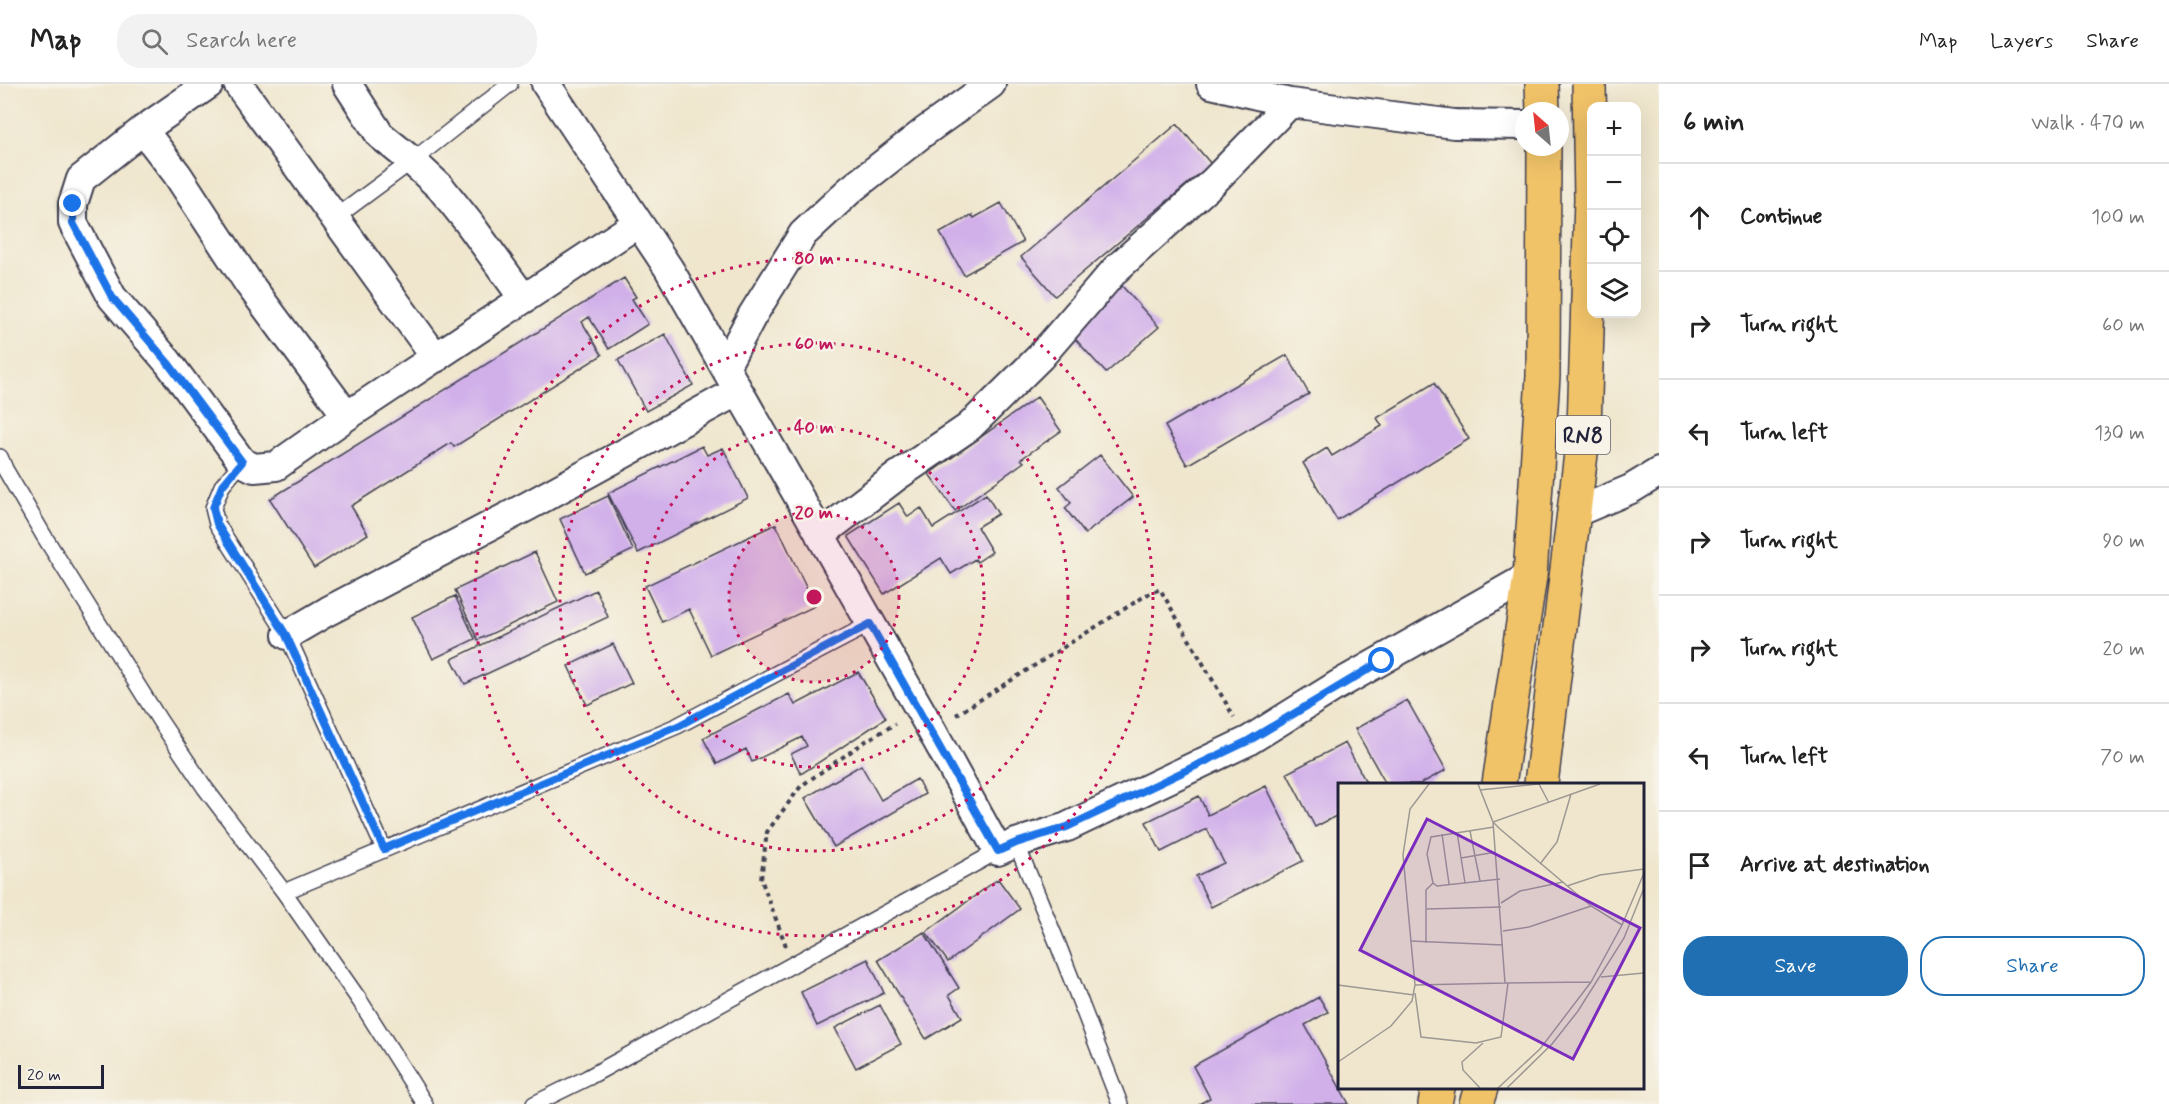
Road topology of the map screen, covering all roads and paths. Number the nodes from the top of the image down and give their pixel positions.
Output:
1 (209, 84) edge
2 (238, 84) edge
3 (347, 84) edge
4 (510, 84) edge
5 (546, 84) edge
6 (991, 84) edge
7 (1210, 84) edge
8 (1542, 84) edge
9 (1589, 84) edge
10 (1543, 102) edge
11 (1290, 103) junction
12 (1515, 125) edge
13 (143, 130) junction
14 (1544, 156) edge
15 (412, 161) junction
16 (335, 218) junction
17 (638, 223) junction
18 (524, 299) junction
19 (436, 358) junction
20 (731, 379) junction
21 (346, 416) junction
22 (0, 457) edge
23 (242, 462) junction
24 (1659, 472) edge
25 (1574, 513) junction
26 (820, 535) junction
27 (1530, 576) junction
28 (870, 624) junction
29 (286, 635) junction
30 (925, 720) junction
31 (1248, 741) junction
32 (1499, 783) edge
33 (1541, 783) edge
34 (1007, 847) junction
35 (384, 849) junction
36 (284, 892) junction
37 (792, 964) junction
38 (1438, 1089) edge
39 (1480, 1089) edge
40 (424, 1104) edge
41 (534, 1104) edge
42 (1120, 1104) edge
43 (1435, 1104) edge
44 (1476, 1104) edge

1 - 13 street
2 - 16 street
3 - 15 street
4 - 15 lane
5 - 17 street
6 - 20 street
7 - 11 street
8 - 10 highway
9 - 25 highway, RN8
11 - 12 street
11 - 26 street
13 - 21 street
13 - 23 street
14 - 27 highway, RN8
15 - 16 lane
15 - 18 street
16 - 19 street
17 - 18 street
17 - 20 street
18 - 19 street
19 - 21 street
20 - 26 street
20 - 29 street
21 - 23 street
22 - 36 lane
23 - 29 lane
24 - 25 street
25 - 33 highway, RN8
26 - 28 street
27 - 31 street
27 - 32 highway, RN8
28 - 30 street
28 - 35 lane
29 - 35 lane
30 - 31 path
30 - 34 street
30 - 37 path
31 - 34 street
34 - 37 lane
34 - 42 lane
35 - 36 lane
36 - 40 lane
37 - 41 lane
38 - 43 highway
39 - 44 highway

